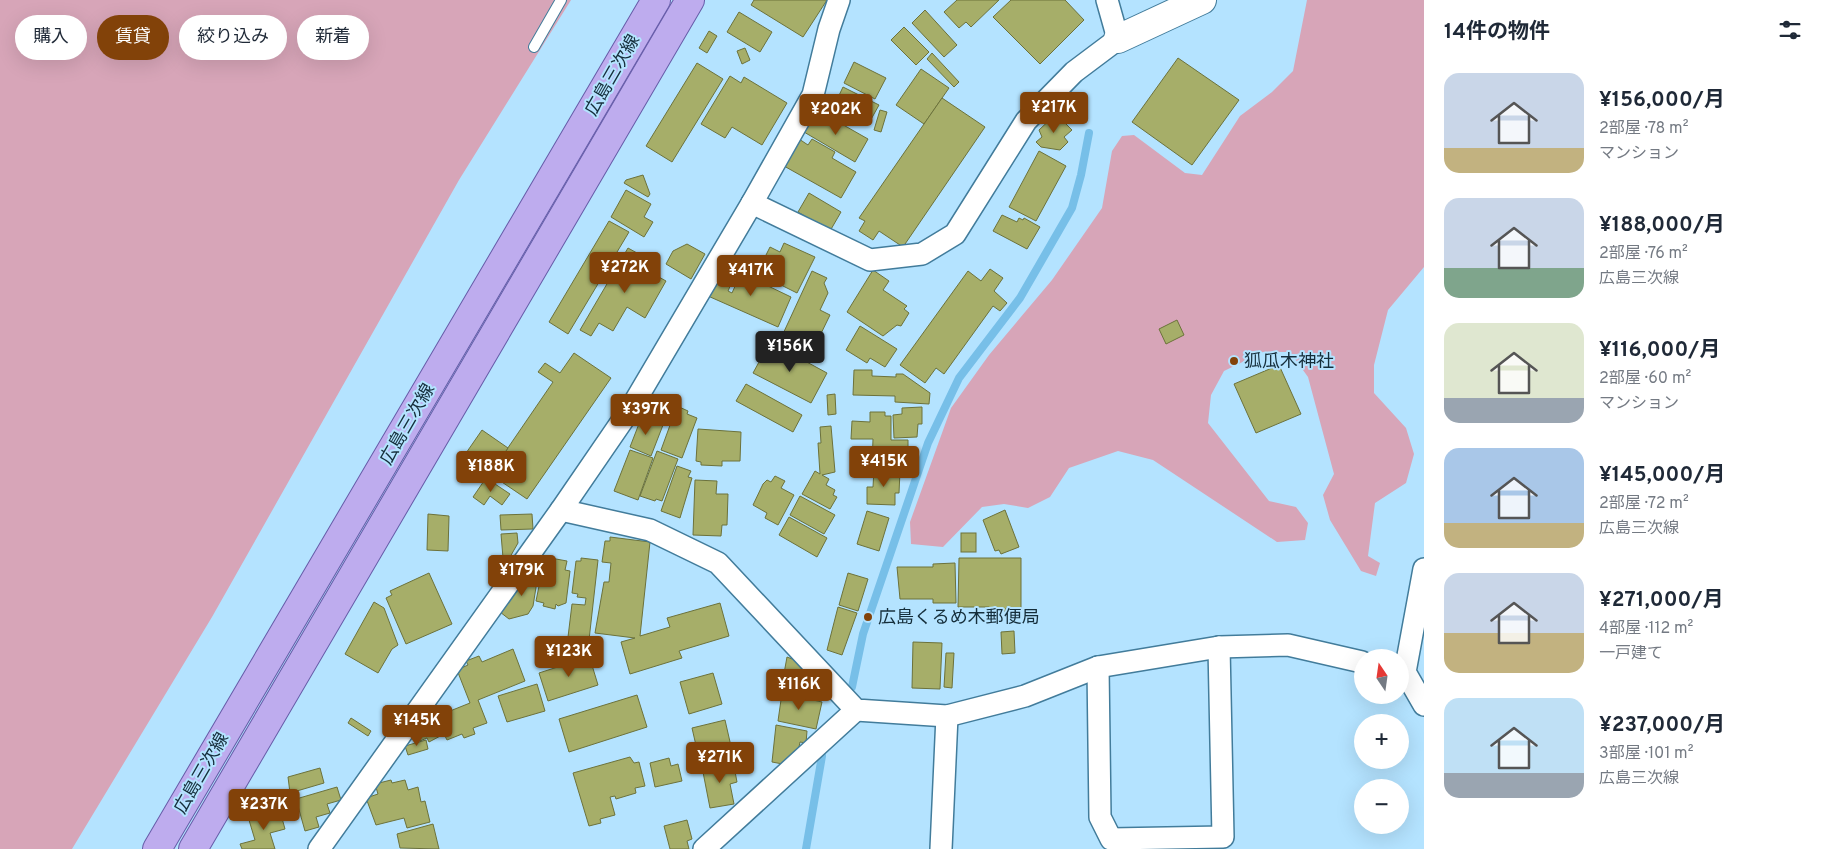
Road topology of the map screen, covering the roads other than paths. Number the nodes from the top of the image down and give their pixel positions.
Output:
1 (561, 0) edge
2 (656, 0) edge
3 (690, 0) edge
4 (839, 0) edge
5 (1107, 0) edge
6 (1202, 0) edge
7 (1118, 39) junction
8 (534, 47) dead end
9 (752, 203) junction
10 (561, 510) junction
11 (1424, 569) edge
12 (1219, 647) junction
13 (1408, 649) edge
14 (1354, 660) edge
15 (1098, 667) junction
16 (1409, 681) edge
17 (1424, 705) edge
18 (856, 710) junction
19 (947, 716) junction
20 (157, 849) edge
21 (193, 849) edge
22 (319, 849) edge
23 (704, 849) edge
24 (941, 849) edge

1 - 8 lane
2 - 20 main road, 広島三次線
3 - 21 main road, 広島三次線
4 - 9 street
5 - 7 street
6 - 7 street
7 - 9 street
9 - 10 street
10 - 18 street
10 - 22 street
11 - 13 street
12 - 14 street
12 - 15 street
12 - 15 street
15 - 19 street
16 - 17 street
18 - 19 street
18 - 23 street
19 - 24 street

